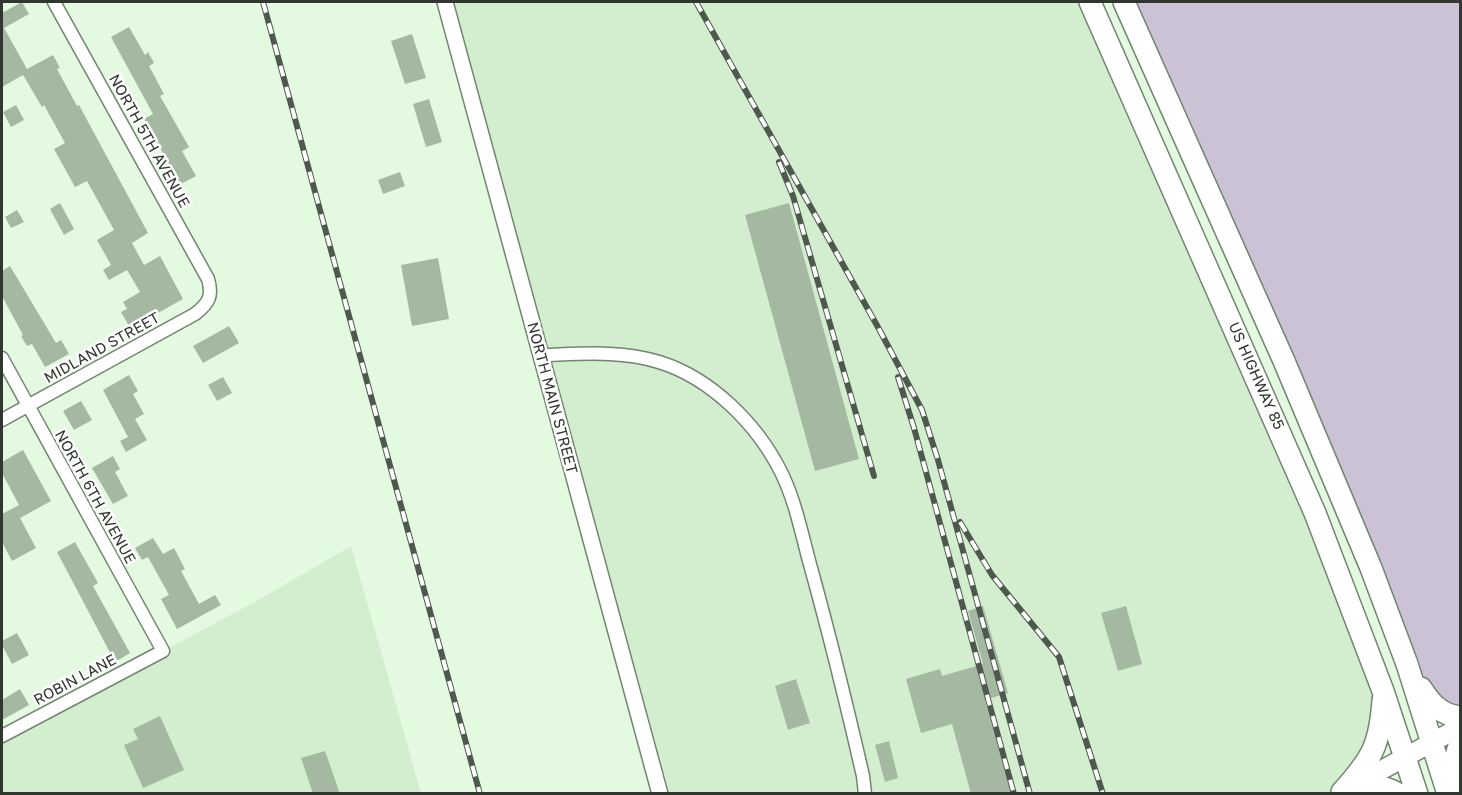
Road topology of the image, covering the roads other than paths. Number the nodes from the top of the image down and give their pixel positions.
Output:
1 (54, 2) edge
2 (445, 2) edge
3 (1090, 2) edge
4 (1124, 2) edge
5 (211, 297) joint
6 (541, 355) junction
7 (2, 358) edge
8 (28, 406) junction
9 (2, 420) edge
10 (163, 651) joint
11 (1407, 664) junction
12 (1383, 691) junction
13 (1461, 717) edge
14 (1461, 727) edge
15 (2, 736) edge
16 (1433, 742) junction
17 (1461, 743) edge
18 (1406, 757) junction
19 (1341, 793) edge
20 (660, 794) edge
21 (865, 794) edge
22 (1398, 794) edge
23 (1417, 794) edge
24 (1450, 794) edge

1 - 5 street, NORTH 5TH AVENUE
2 - 6 street, NORTH MAIN STREET
3 - 12 highway, US HIGHWAY 85
4 - 11 highway, US HIGHWAY 85
5 - 8 street, MIDLAND STREET
6 - 20 street, NORTH MAIN STREET
6 - 21 street
7 - 8 street, NORTH 6TH AVENUE
8 - 9 street, MIDLAND STREET
8 - 10 street, NORTH 6TH AVENUE
10 - 15 street, ROBIN LANE
11 - 13 highway
11 - 16 highway, US HIGHWAY 85
12 - 18 highway, US HIGHWAY 85
12 - 19 highway
14 - 16 main road
16 - 18 main road
16 - 24 highway, US HIGHWAY 85
17 - 24 highway
18 - 19 main road
18 - 23 highway, US HIGHWAY 85
19 - 22 highway

